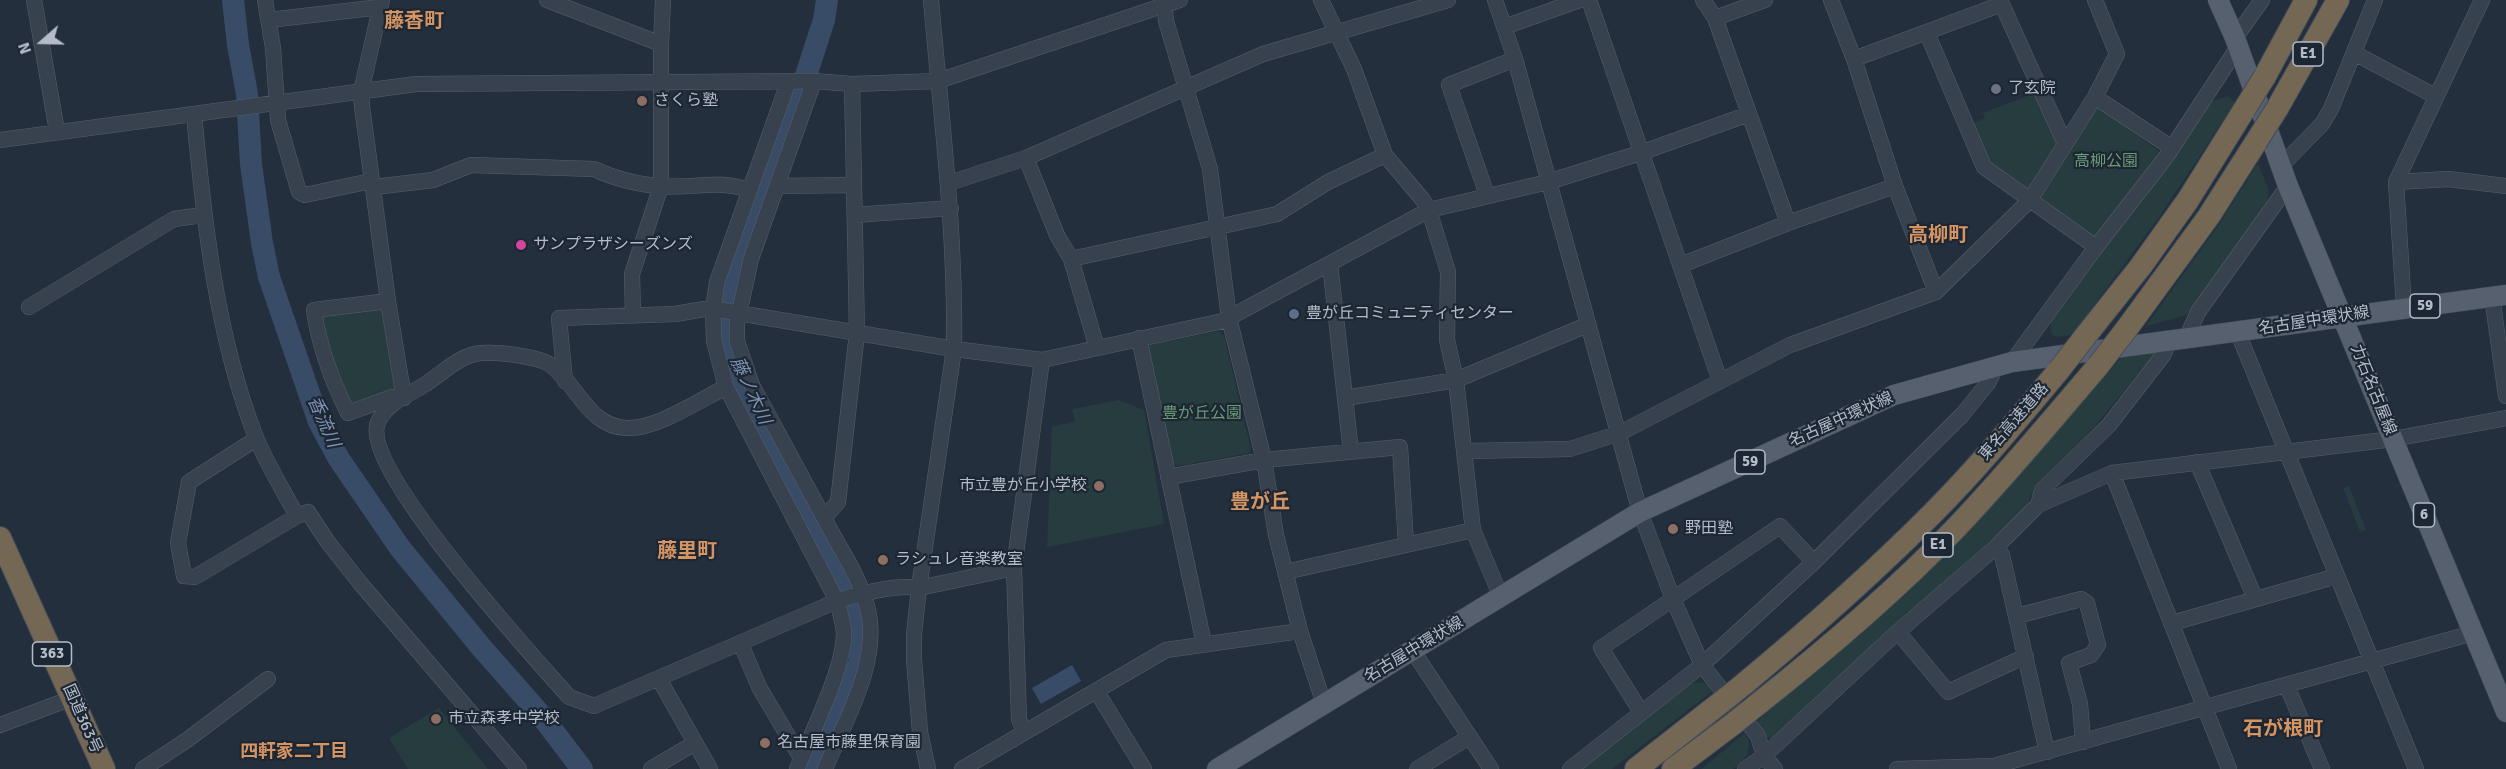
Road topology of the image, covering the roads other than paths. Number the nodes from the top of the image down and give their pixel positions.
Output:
1 (34, 0) edge
2 (265, 0) edge
3 (547, 0) edge
4 (587, 0) edge
5 (663, 0) edge
6 (931, 0) edge
7 (1180, 0) edge
8 (1321, 0) edge
9 (1448, 0) edge
10 (1495, 0) edge
11 (1580, 0) edge
12 (1589, 0) edge
13 (1703, 0) edge
14 (1765, 0) edge
15 (1831, 0) edge
16 (2095, 0) edge
17 (2218, 0) edge
18 (2262, 0) edge
19 (2306, 0) edge
20 (2338, 0) edge
21 (2375, 0) edge
22 (2482, 0) edge
23 (2001, 2) edge
24 (381, 3) edge
25 (1165, 3) edge
26 (588, 17) junction
27 (1715, 18) junction
28 (269, 20) junction
29 (1504, 27) junction
30 (1336, 32) junction
31 (1927, 33) junction
32 (2236, 43) junction
33 (661, 44) junction
34 (2354, 52) junction
35 (1515, 59) junction
36 (1854, 59) junction
37 (814, 81) junction
38 (938, 81) junction
39 (788, 82) junction
40 (661, 83) junction
41 (852, 84) junction
42 (1184, 88) junction
43 (362, 92) junction
44 (2435, 96) junction
45 (2095, 97) junction
46 (275, 104) junction
47 (194, 114) junction
48 (1749, 114) junction
49 (57, 131) junction
50 (0, 140) edge
51 (2065, 144) junction
52 (2172, 148) junction
53 (1643, 152) junction
54 (1384, 156) junction
55 (1026, 158) junction
56 (2281, 166) junction
57 (1548, 182) junction
58 (2396, 182) junction
59 (949, 183) junction
60 (373, 184) junction
61 (854, 184) junction
62 (661, 186) junction
63 (778, 186) junction
64 (1895, 186) junction
65 (2288, 186) junction
66 (2506, 186) edge
67 (749, 190) junction
68 (1487, 195) junction
69 (2030, 200) junction
70 (951, 208) junction
71 (1429, 210) junction
72 (203, 214) junction
73 (855, 215) junction
74 (1788, 223) junction
75 (1218, 228) junction
76 (2096, 247) junction
77 (1071, 259) junction
78 (1330, 264) junction
79 (1681, 265) junction
80 (1936, 292) junction
81 (2499, 296) edge
82 (388, 301) junction
83 (29, 308) dead end
84 (2404, 308) junction
85 (726, 311) junction
86 (633, 315) junction
87 (2344, 316) junction
88 (1229, 318) junction
89 (1587, 325) junction
90 (857, 333) junction
91 (2238, 333) junction
92 (1139, 338) junction
93 (2178, 340) junction
94 (1097, 348) junction
95 (954, 349) junction
96 (1042, 360) junction
97 (2005, 364) junction
98 (1456, 380) junction
99 (565, 381) junction
100 (1720, 381) junction
101 (726, 387) junction
102 (2506, 396) edge
103 (404, 398) junction
104 (1345, 398) junction
105 (2506, 418) edge
106 (1620, 433) junction
107 (256, 439) junction
108 (2393, 439) junction
109 (1465, 451) junction
110 (2287, 451) junction
111 (1351, 452) junction
112 (1264, 460) junction
113 (2197, 462) junction
114 (2112, 473) junction
115 (1168, 477) junction
116 (2038, 505) junction
117 (1640, 512) junction
118 (302, 514) junction
119 (824, 518) junction
120 (1473, 530) junction
121 (0, 538) edge
122 (1406, 544) junction
123 (1996, 548) junction
124 (1814, 562) junction
125 (1014, 568) junction
126 (1285, 572) junction
127 (0, 573) edge
128 (2337, 576) junction
129 (919, 588) junction
130 (861, 595) junction
131 (1501, 597) junction
132 (2255, 598) junction
133 (1673, 599) junction
134 (839, 600) junction
135 (2017, 616) junction
136 (2172, 623) junction
137 (1300, 631) junction
138 (1898, 632) junction
139 (2473, 633) junction
140 (741, 644) junction
141 (1204, 644) junction
142 (1413, 651) junction
143 (2025, 656) junction
144 (2373, 662) junction
145 (1702, 664) junction
146 (268, 679) dead end
147 (659, 679) junction
148 (2287, 686) junction
149 (1097, 692) junction
150 (59, 703) junction
151 (1324, 704) junction
152 (2205, 709) junction
153 (1641, 712) junction
154 (2506, 712) edge
155 (0, 725) edge
156 (1024, 732) junction
157 (1469, 736) junction
158 (2083, 742) junction
159 (695, 744) junction
160 (2047, 752) junction
161 (1764, 756) junction
162 (799, 764) edge
163 (1222, 768) edge
164 (86, 769) edge
165 (104, 769) edge
166 (143, 769) edge
167 (519, 769) edge
168 (651, 769) edge
169 (710, 769) edge
170 (825, 769) edge
171 (928, 769) edge
172 (962, 769) edge
173 (1144, 769) edge
174 (1417, 769) edge
175 (1491, 769) edge
176 (1570, 769) edge
177 (1635, 769) edge
178 (1673, 769) edge
179 (1745, 769) edge
180 (1775, 769) edge
181 (1897, 769) edge
182 (2229, 769) edge
183 (2322, 769) edge
184 (2416, 769) edge

1 - 49 street
2 - 28 street
3 - 26 street
4 - 26 street
5 - 33 street
6 - 38 street
7 - 25 street
8 - 30 street
9 - 30 street
10 - 29 street
11 - 29 street
12 - 53 street
13 - 27 street
14 - 27 street
15 - 36 street
16 - 45 street
17 - 32 main road, 力石名古屋線 / 6
18 - 32 street
19 - 177 highway, 東名高速道路 / E1, bridge
20 - 178 highway, 東名高速道路 / E1, bridge
21 - 34 street
22 - 44 street
23 - 31 street
23 - 51 street
24 - 28 street
24 - 43 street
25 - 38 street
25 - 42 street
26 - 33 street
27 - 48 street
28 - 46 street
29 - 35 street
30 - 42 street
30 - 54 street
31 - 36 street
31 - 69 street
32 - 52 street
32 - 56 main road, 力石名古屋線 / 6
33 - 40 street
34 - 44 street
34 - 56 street
35 - 57 street
35 - 68 street
36 - 64 street
37 - 39 street
37 - 41 street
37 - 63 street
38 - 41 street
38 - 59 street
39 - 40 street
39 - 67 street
40 - 43 street
40 - 62 street
41 - 61 street
42 - 55 street
42 - 75 street
43 - 46 street
43 - 60 street
44 - 58 street
45 - 51 street
45 - 52 street
46 - 47 street
46 - 60 street
47 - 49 street
47 - 72 street
48 - 53 street
48 - 74 street
49 - 50 street
51 - 69 street
52 - 76 street
53 - 57 street
53 - 79 street
54 - 71 street
54 - 75 street
55 - 59 street
55 - 77 street
56 - 65 main road, 力石名古屋線 / 6
57 - 68 street
57 - 89 street
58 - 66 street
58 - 84 street
59 - 70 street
60 - 62 street
60 - 82 street
61 - 63 street
61 - 73 street
62 - 67 street
62 - 86 street
63 - 85 street
64 - 74 street
64 - 80 street
65 - 87 main road, 力石名古屋線 / 6
65 - 93 street
67 - 85 street
68 - 71 street
69 - 76 street
69 - 80 street
70 - 73 street
70 - 95 street
71 - 78 street
71 - 98 street
72 - 83 street
72 - 107 street
73 - 90 street
74 - 79 street
75 - 77 street
75 - 88 street
76 - 97 street
77 - 94 street
78 - 88 street
78 - 104 street
79 - 100 street
80 - 100 street
81 - 84 main road, 名古屋中環状線 / 59
81 - 102 street
82 - 103 street
82 - 103 street
84 - 87 main road, 名古屋中環状線 / 59
85 - 86 street
85 - 90 street
85 - 101 street
85 - 119 street
86 - 99 street
87 - 91 main road, 名古屋中環状線 / 59
87 - 108 main road, 力石名古屋線 / 6
88 - 92 street
88 - 112 street
89 - 98 street
89 - 106 street
90 - 95 street
90 - 119 street
91 - 93 main road, 名古屋中環状線 / 59
91 - 110 street
92 - 94 street
92 - 115 street
93 - 97 main road, 名古屋中環状線 / 59
93 - 116 street
94 - 96 street
95 - 96 street
95 - 129 street
96 - 125 street
97 - 117 main road, 名古屋中環状線 / 59
97 - 124 street
98 - 104 street
98 - 109 street
99 - 101 street
99 - 103 street
100 - 106 street
101 - 134 street
103 - 147 street
104 - 111 street
105 - 108 street
106 - 109 street
106 - 117 street
107 - 118 street
107 - 118 street
108 - 110 street
108 - 139 main road, 力石名古屋線 / 6
109 - 120 street
110 - 113 street
110 - 128 street
111 - 112 street
111 - 122 street
112 - 115 street
112 - 126 street
113 - 114 street
113 - 132 street
114 - 116 street
114 - 136 street
115 - 141 street
116 - 123 street
117 - 131 main road, 名古屋中環状線 / 59
117 - 133 street
118 - 167 street
119 - 130 street
120 - 122 street
120 - 131 street
121 - 165 highway, 国道363号 / 363
122 - 126 street
123 - 135 street
123 - 138 street
124 - 133 street
124 - 145 street
125 - 129 street
125 - 156 street
126 - 137 street
127 - 150 highway, 国道363号 / 363
128 - 132 street
128 - 144 street
129 - 130 street
129 - 171 street
130 - 134 street
130 - 170 street
131 - 142 main road, 名古屋中環状線 / 59
132 - 136 street
133 - 145 street
133 - 153 street
134 - 140 street
134 - 162 street
135 - 143 street
135 - 158 street
136 - 152 street
137 - 141 street
137 - 151 street
138 - 143 street
138 - 161 street
139 - 144 street
139 - 154 main road, 力石名古屋線 / 6
140 - 147 street
140 - 162 street
141 - 149 street
142 - 151 main road, 名古屋中環状線 / 59
142 - 157 street
143 - 160 street
144 - 148 street
144 - 184 street
145 - 153 street
145 - 161 street
146 - 166 street
147 - 159 street
148 - 152 street
148 - 183 street
149 - 156 street
149 - 173 street
150 - 155 street
150 - 164 highway, 国道363号 / 363
151 - 163 main road, 名古屋中環状線 / 59
152 - 158 street
152 - 182 street
153 - 176 street
156 - 172 street
157 - 174 street
157 - 175 street
158 - 160 street
159 - 168 street
159 - 169 street
160 - 181 street
161 - 179 street
161 - 180 street

